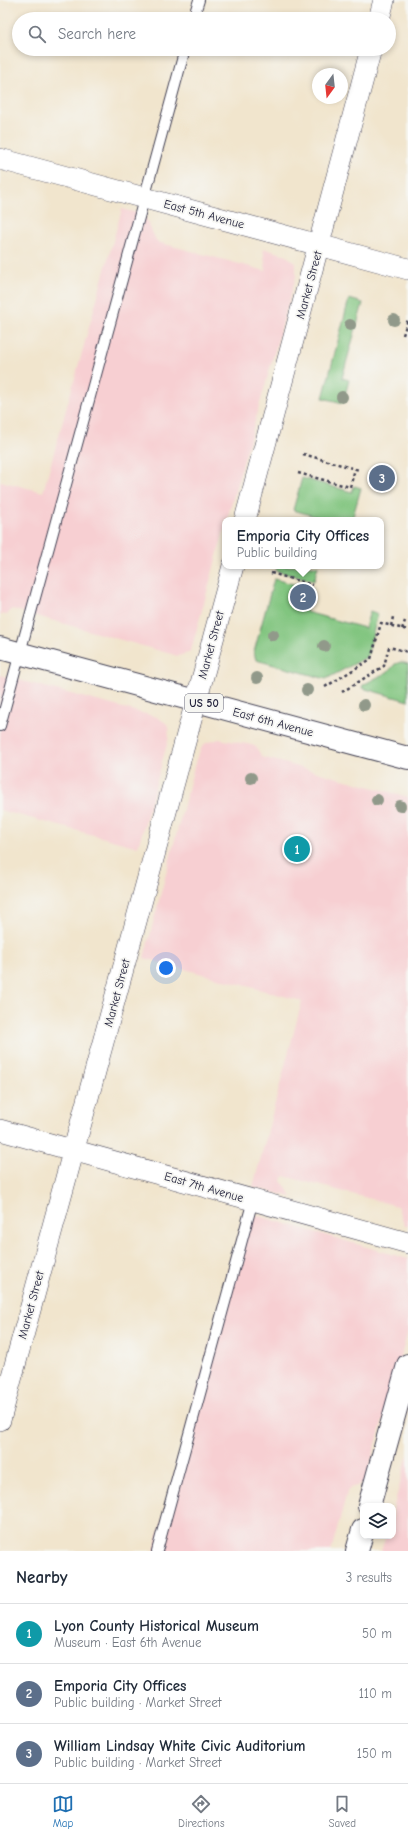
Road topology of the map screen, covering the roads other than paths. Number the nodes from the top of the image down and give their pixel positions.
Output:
1 (198, 0) edge
2 (384, 0) edge
3 (195, 12) edge
4 (381, 12) edge
5 (183, 56) edge
6 (369, 56) edge
7 (0, 159) edge
8 (144, 198) junction
9 (320, 245) junction
10 (408, 270) edge
11 (246, 517) edge
12 (232, 569) edge
13 (10, 651) edge
14 (196, 701) junction
15 (0, 726) edge
16 (408, 758) edge
17 (0, 1130) edge
18 (74, 1150) junction
19 (253, 1200) junction
20 (408, 1242) edge
21 (408, 1365) edge
22 (0, 1420) edge
23 (371, 1503) edge
24 (360, 1539) edge
25 (157, 1551) edge
26 (357, 1551) edge

1 - 3 lane
2 - 4 street
5 - 8 lane
6 - 9 street, Market Street
7 - 8 street, East 5th Avenue
8 - 9 street, East 5th Avenue
8 - 13 lane
9 - 10 street, East 5th Avenue
9 - 11 street, Market Street
12 - 14 street, Market Street
13 - 14 main road, East 6th Avenue / US 50
13 - 15 lane
14 - 16 main road, East 6th Avenue / US 50
14 - 18 street, Market Street
17 - 18 street, East 7th Avenue
18 - 19 street, East 7th Avenue
18 - 22 street, Market Street
19 - 20 street, East 7th Avenue
19 - 25 lane
21 - 23 main road
24 - 26 main road

